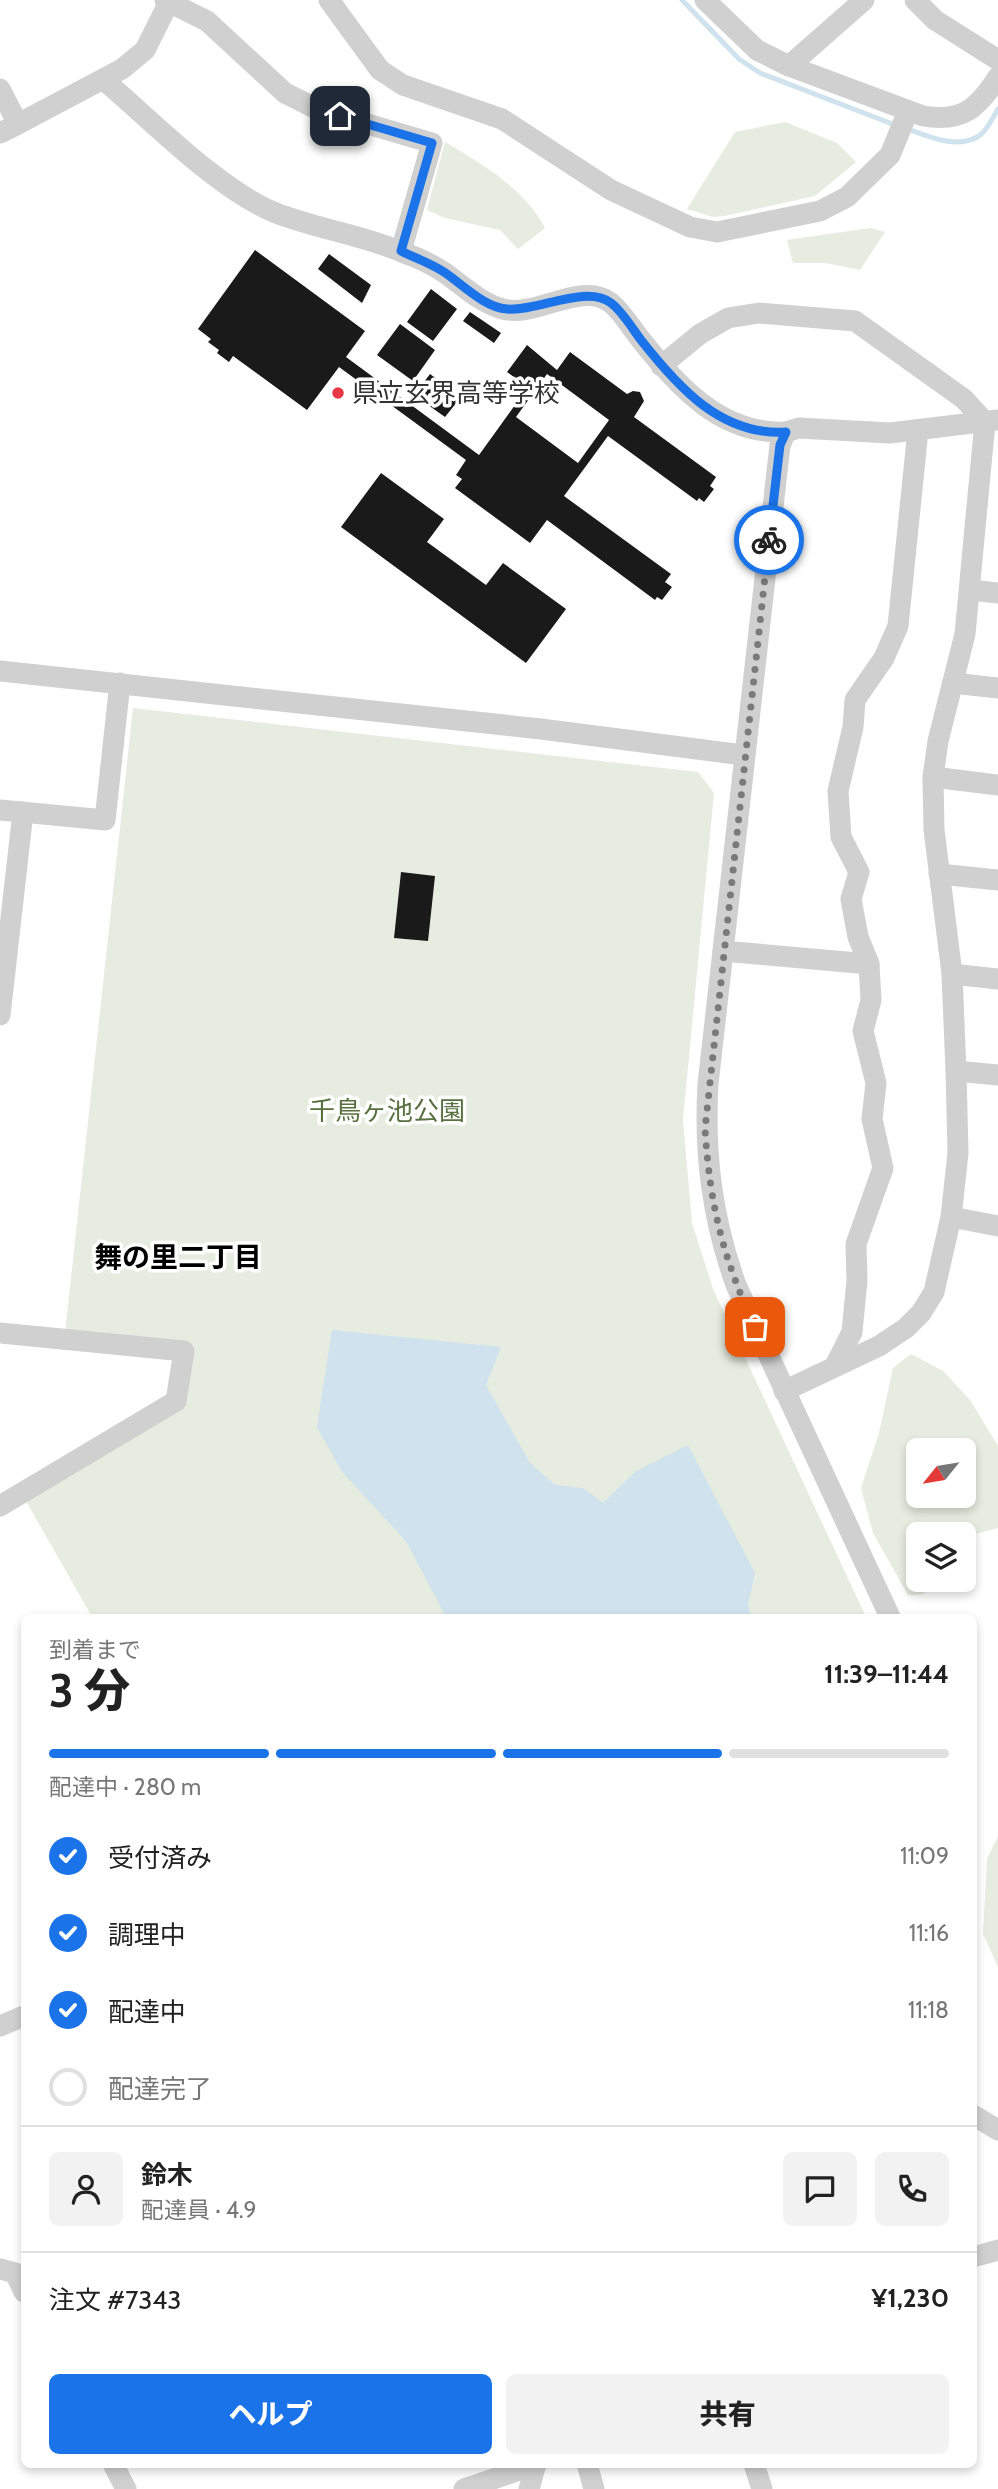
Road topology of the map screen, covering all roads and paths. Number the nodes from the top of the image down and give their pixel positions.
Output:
1 (329, 0) edge
2 (705, 0) edge
3 (915, 0) edge
4 (167, 1) edge
5 (855, 3) edge
6 (998, 60) edge
7 (789, 66) junction
8 (998, 77) edge
9 (105, 81) junction
10 (0, 89) edge
11 (908, 110) junction
12 (9, 128) edge
13 (401, 251) junction
14 (661, 366) junction
15 (992, 421) edge
16 (918, 430) junction
17 (786, 432) junction
18 (989, 492) edge
19 (971, 590) junction
20 (998, 593) edge
21 (0, 671) edge
22 (120, 683) junction
23 (953, 683) junction
24 (998, 688) edge
25 (743, 755) junction
26 (933, 777) junction
27 (998, 785) edge
28 (0, 810) edge
29 (23, 812) junction
30 (939, 874) junction
31 (998, 880) edge
32 (723, 951) junction
33 (869, 964) junction
34 (952, 974) junction
35 (998, 979) edge
36 (0, 1015) edge
37 (956, 1071) junction
38 (998, 1075) edge
39 (951, 1217) junction
40 (998, 1226) edge
41 (0, 1333) edge
42 (835, 1366) junction
43 (785, 1391) junction
44 (0, 1506) edge
45 (889, 1614) edge
46 (21, 2017) edge
47 (0, 2026) edge
48 (977, 2117) edge
49 (998, 2130) edge
50 (998, 2250) edge
51 (977, 2256) edge
52 (0, 2269) edge
53 (21, 2286) edge
54 (115, 2468) edge
55 (524, 2468) edge
56 (535, 2468) edge
57 (588, 2468) edge
58 (755, 2468) edge
59 (125, 2489) edge
60 (464, 2489) edge
61 (529, 2489) edge
62 (594, 2489) edge
63 (762, 2489) edge

1 - 11 street
2 - 7 street
3 - 6 street
4 - 9 street
4 - 13 street
5 - 7 street
7 - 11 street
8 - 11 street
9 - 12 street
9 - 13 street
10 - 12 street
13 - 14 street
14 - 15 street
14 - 17 street
15 - 16 street
15 - 18 street
16 - 17 street
16 - 33 street
17 - 25 street
18 - 19 street
19 - 20 street
19 - 23 street
21 - 22 street
22 - 25 street
22 - 29 street
23 - 24 street
23 - 26 street
25 - 32 street
26 - 27 street
26 - 30 street
28 - 29 street
29 - 36 street
30 - 31 street
30 - 34 street
32 - 33 street
32 - 43 street
33 - 42 street
34 - 35 street
34 - 37 street
37 - 38 street
37 - 39 street
39 - 40 street
39 - 42 street
41 - 44 street
42 - 43 street
43 - 45 street
46 - 47 street
48 - 49 street
50 - 51 street
52 - 53 street
54 - 59 street
55 - 60 street
56 - 61 street
57 - 62 street
58 - 63 street

